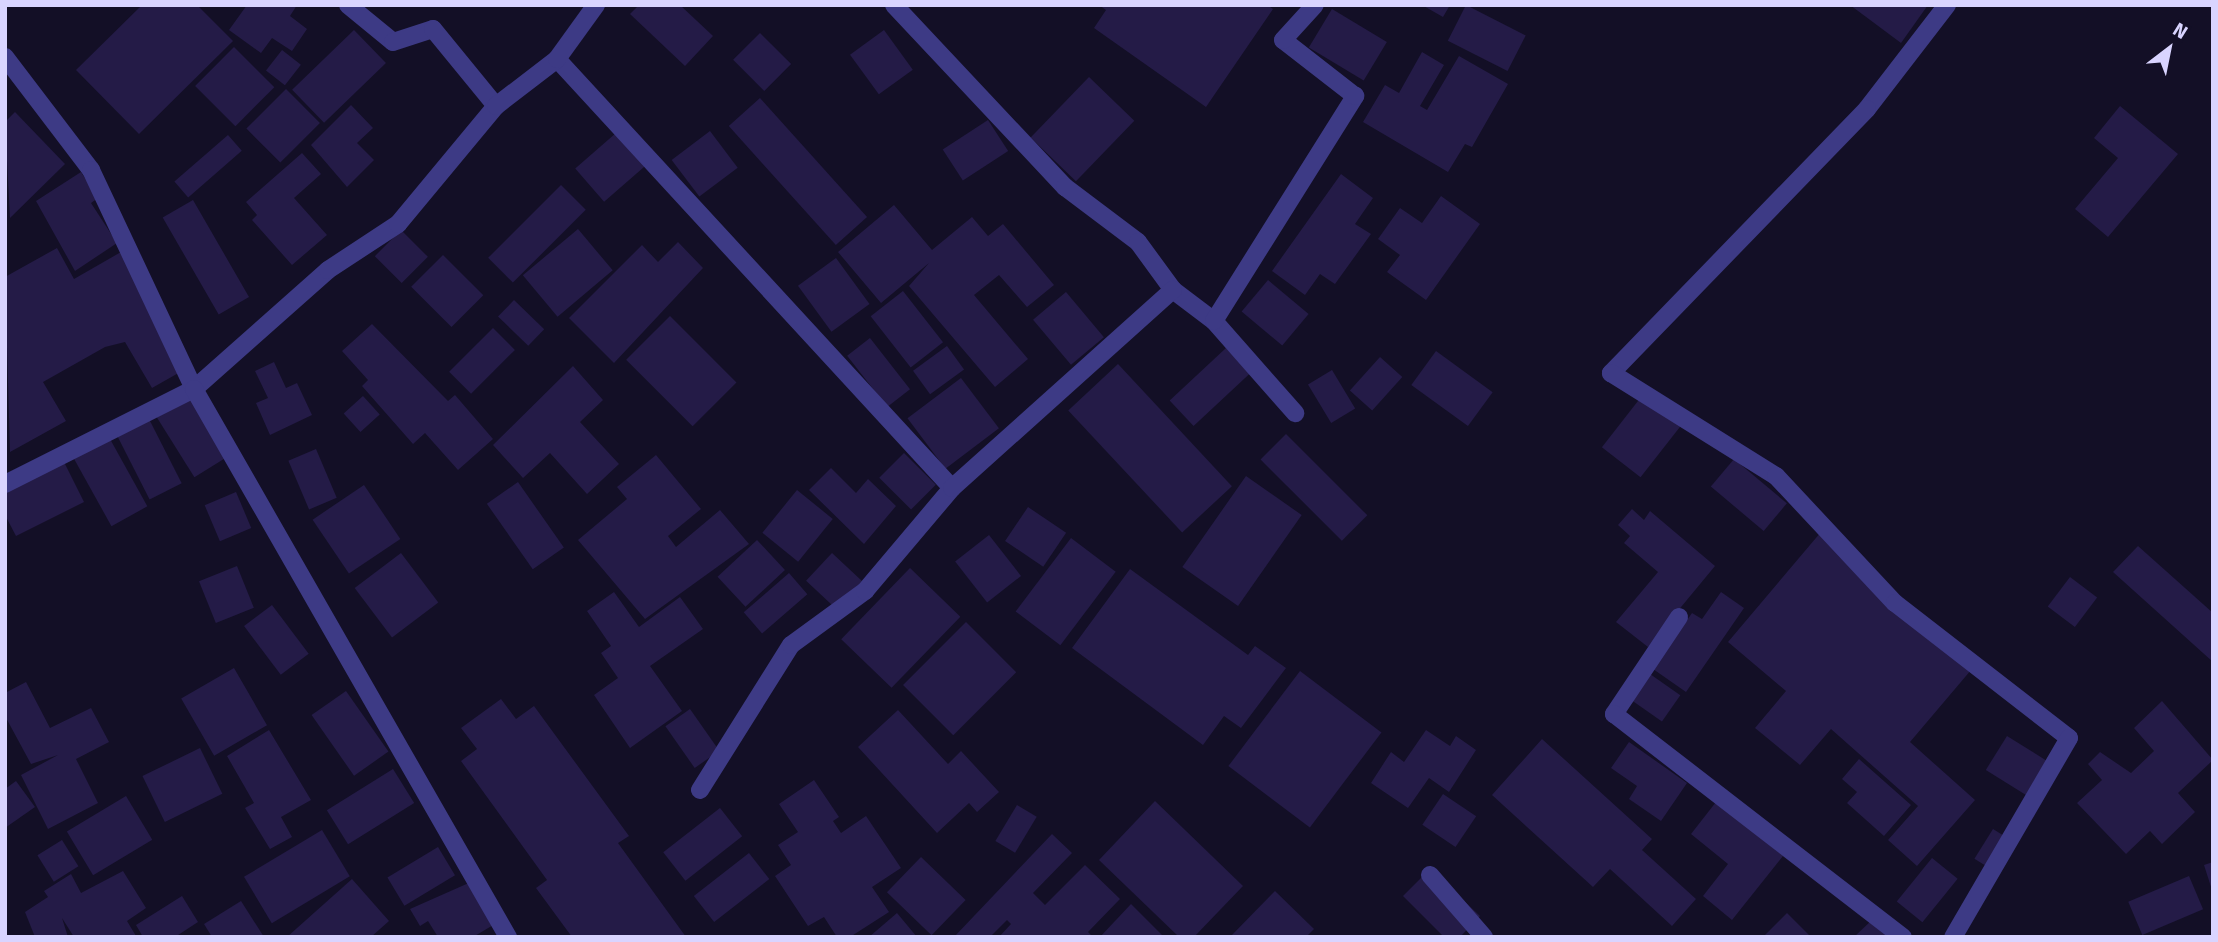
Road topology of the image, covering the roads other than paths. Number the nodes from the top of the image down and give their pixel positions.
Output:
1 (348, 5) edge
2 (596, 5) edge
3 (894, 5) edge
4 (1315, 5) edge
5 (1947, 5) edge
6 (5, 57) edge
7 (557, 59) junction
8 (496, 106) junction
9 (1173, 290) junction
10 (1214, 321) junction
11 (194, 389) junction
12 (1295, 413) dead end
13 (5, 484) edge
14 (952, 488) junction
15 (1679, 617) dead end
16 (700, 790) dead end
17 (1430, 875) dead end
18 (508, 937) edge
19 (1484, 937) edge
20 (1903, 937) edge
21 (1953, 937) edge

1 - 8 street
2 - 7 street
3 - 9 street
4 - 10 street
5 - 21 street
6 - 11 street
7 - 8 street
7 - 14 street
8 - 11 street
9 - 10 street
9 - 14 street
10 - 12 street
11 - 13 street
11 - 18 street
14 - 16 street
15 - 20 street
17 - 19 street

